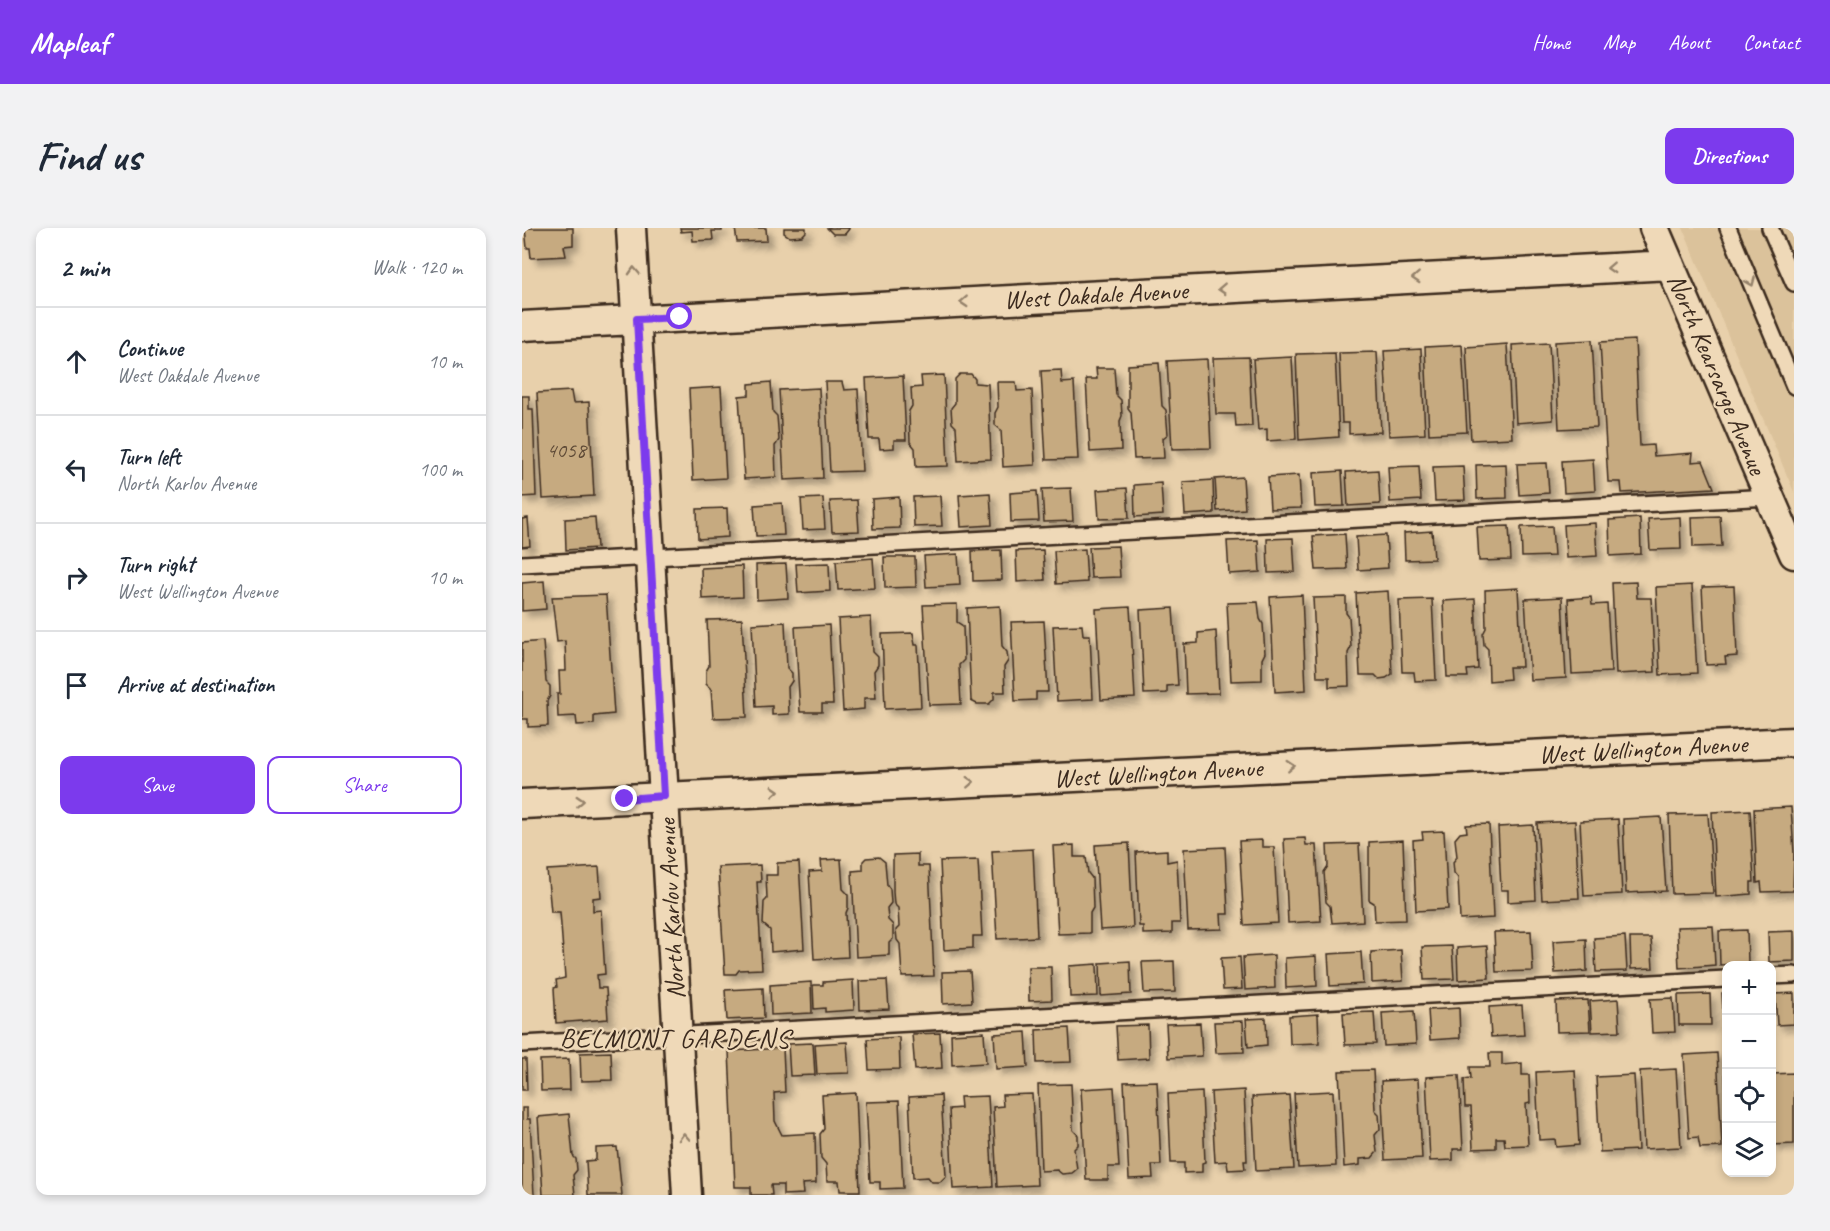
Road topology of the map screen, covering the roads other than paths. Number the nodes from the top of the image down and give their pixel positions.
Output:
1 (632, 228) edge
2 (1654, 228) edge
3 (1728, 228) edge
4 (1770, 228) edge
5 (1670, 265) junction
6 (1794, 283) edge
7 (637, 319) junction
8 (522, 326) edge
9 (1794, 386) edge
10 (1770, 497) junction
11 (1794, 554) edge
12 (650, 557) junction
13 (522, 564) edge
14 (1794, 742) edge
15 (664, 796) junction
16 (522, 804) edge
17 (1794, 975) edge
18 (1776, 976) edge
19 (1722, 979) edge
20 (678, 1036) junction
21 (522, 1044) edge
22 (687, 1195) edge

7 -> 1 street, North Karlov Avenue
2 - 5 street, North Kearsarge Avenue
3 -> 9 lane
4 - 6 lane
5 -> 7 street, West Oakdale Avenue
5 - 10 street, North Kearsarge Avenue
7 - 8 street, West Oakdale Avenue
7 - 12 street, North Karlov Avenue
10 - 11 street, North Kearsarge Avenue
10 - 12 lane
12 - 13 lane
12 - 15 street, North Karlov Avenue
15 -> 14 street, West Wellington Avenue
16 -> 15 street, West Wellington Avenue
15 - 20 street, North Karlov Avenue
17 - 18 lane
19 - 20 lane
20 - 21 lane
22 -> 20 street, North Karlov Avenue

